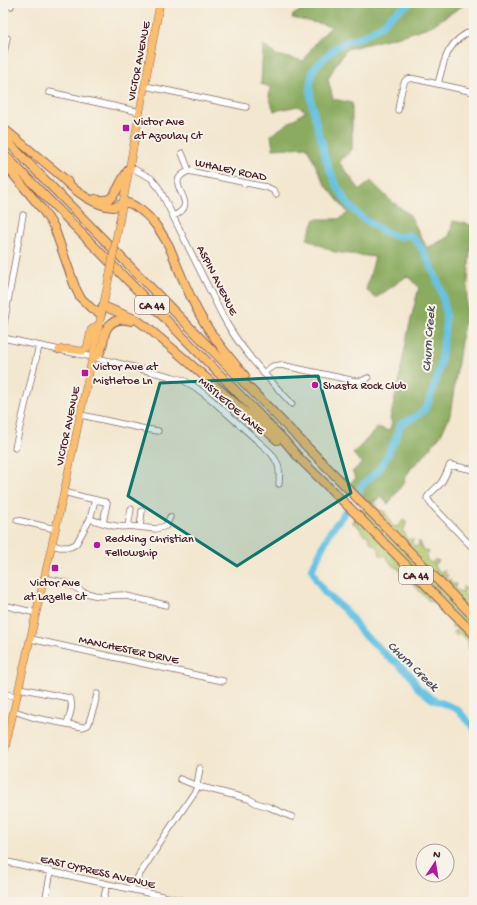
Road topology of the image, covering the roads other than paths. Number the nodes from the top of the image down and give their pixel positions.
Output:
1 (11, 3) edge
2 (160, 3) edge
3 (3, 5) edge
4 (474, 30) edge
5 (3, 37) edge
6 (3, 58) edge
7 (438, 84) junction
8 (144, 86) junction
9 (49, 92) dead end
10 (474, 92) edge
11 (246, 107) dead end
12 (398, 110) dead end
13 (140, 112) junction
14 (3, 128) edge
15 (3, 137) edge
16 (3, 152) edge
17 (182, 153) dead end
18 (3, 162) edge
19 (130, 167) junction
20 (189, 170) junction
21 (63, 179) junction
22 (276, 194) dead end
23 (123, 203) junction
24 (23, 215) dead end
25 (173, 216) junction
26 (103, 306) junction
27 (101, 314) junction
28 (99, 324) junction
29 (148, 328) junction
30 (3, 330) edge
31 (3, 338) edge
32 (39, 346) junction
33 (59, 350) junction
34 (93, 358) junction
35 (263, 373) junction
36 (368, 378) dead end
37 (263, 402) junction
38 (292, 404) dead end
39 (80, 415) junction
40 (158, 431) dead end
41 (15, 448) dead end
42 (300, 459) junction
43 (474, 470) edge
44 (279, 484) dead end
45 (64, 492) junction
46 (95, 500) junction
47 (131, 509) dead end
48 (142, 511) dead end
49 (170, 517) dead end
50 (17, 520) dead end
51 (90, 520) junction
52 (103, 523) junction
53 (128, 526) junction
54 (140, 527) junction
55 (56, 529) junction
56 (52, 545) junction
57 (474, 549) edge
58 (44, 578) junction
59 (3, 605) edge
60 (166, 605) dead end
61 (36, 613) junction
62 (474, 617) edge
63 (474, 634) edge
64 (31, 639) junction
65 (223, 681) dead end
66 (19, 688) junction
67 (3, 693) edge
68 (97, 694) dead end
69 (17, 697) junction
70 (14, 711) junction
71 (67, 724) junction
72 (6, 729) edge
73 (3, 757) edge
74 (200, 768) dead end
75 (180, 779) dead end
76 (197, 786) junction
77 (292, 817) dead end
78 (3, 861) edge
79 (51, 871) junction
80 (107, 884) junction
81 (130, 889) junction
82 (45, 902) edge
83 (103, 902) edge
84 (189, 902) edge

1 - 3 street
2 - 8 main road, VICTOR AVENUE
4 - 7 street
5 - 6 street
7 - 10 street
7 - 12 street
8 - 11 street
8 - 13 main road, VICTOR AVENUE
9 - 13 street
13 - 19 main road, VICTOR AVENUE
14 - 21 highway
15 - 37 highway, CA 44
16 - 42 highway, CA 44
17 - 20 street
18 - 27 highway
19 - 21 highway
19 - 23 main road, VICTOR AVENUE
19 - 25 street, ASPIN AVENUE
20 - 22 street, WHALEY ROAD
20 - 25 street, WHALEY ROAD
21 - 23 highway
23 - 26 main road, VICTOR AVENUE, bridge
23 - 37 highway
24 - 30 street
25 - 35 street, ASPIN AVENUE
26 - 27 main road, VICTOR AVENUE
26 - 29 highway
27 - 28 main road, VICTOR AVENUE
28 - 33 main road
28 - 34 main road, VICTOR AVENUE
29 - 34 highway
29 - 42 highway
31 - 32 street, MISTLETOE LANE
32 - 33 street, MISTLETOE LANE
32 - 41 street
33 - 34 street, MISTLETOE LANE
34 - 39 main road, VICTOR AVENUE
34 - 44 street, MISTLETOE LANE
35 - 36 street
35 - 38 street, ASPIN AVENUE
37 - 62 highway, CA 44
39 - 40 street
39 - 45 main road, VICTOR AVENUE
42 - 63 highway, CA 44
43 - 57 street
45 - 46 street
45 - 55 main road, VICTOR AVENUE
46 - 51 street
46 - 52 street
47 - 53 street
48 - 54 street
49 - 54 street
50 - 55 street
51 - 52 street
51 - 56 street
52 - 53 street
53 - 54 street
55 - 56 main road, VICTOR AVENUE
56 - 58 main road, VICTOR AVENUE
58 - 60 street
58 - 61 main road, VICTOR AVENUE
59 - 61 street
61 - 64 main road, VICTOR AVENUE
64 - 65 street, MANCHESTER DRIVE
64 - 66 main road, VICTOR AVENUE
66 - 69 main road, VICTOR AVENUE
66 - 71 street
67 - 69 street
68 - 71 street
69 - 70 main road, VICTOR AVENUE
70 - 71 street
70 - 72 main road, VICTOR AVENUE
72 - 73 main road, VICTOR AVENUE
74 - 76 street
75 - 76 street
76 - 77 street
76 - 81 street
78 - 79 street, EAST CYPRESS AVENUE
79 - 80 street, EAST CYPRESS AVENUE
79 - 82 street
80 - 81 street, EAST CYPRESS AVENUE
80 - 83 street
81 - 84 street, EAST CYPRESS AVENUE

